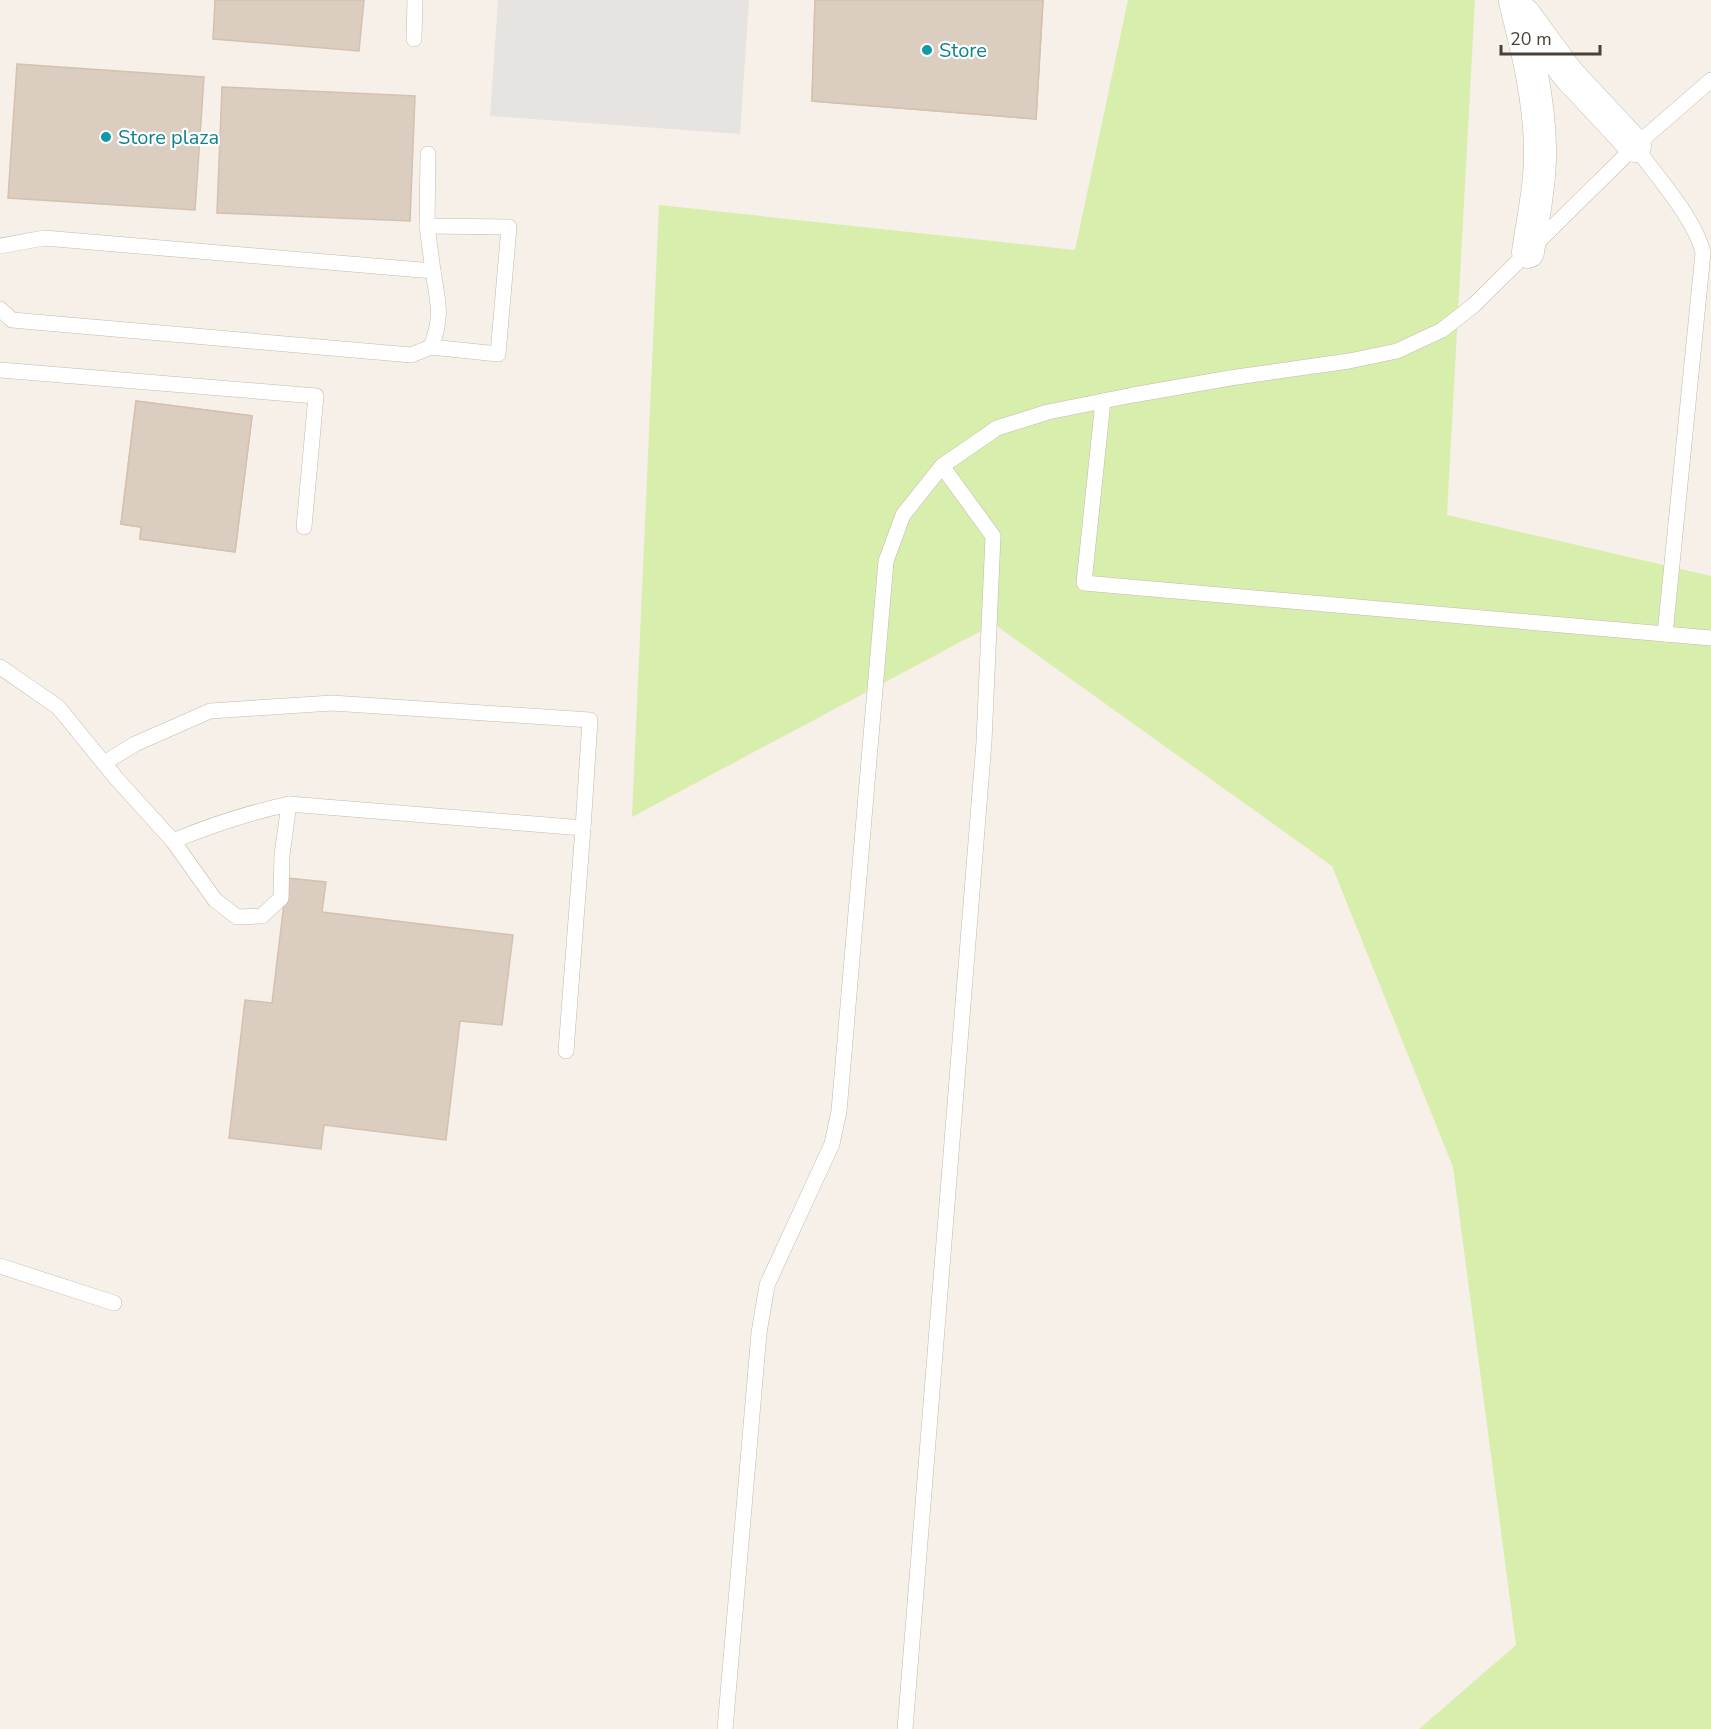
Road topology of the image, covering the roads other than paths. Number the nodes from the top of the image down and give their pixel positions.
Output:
1 (415, 0) edge
2 (1515, 1) edge
3 (414, 39) dead end
4 (1711, 80) edge
5 (1635, 146) junction
6 (428, 154) dead end
7 (427, 226) junction
8 (0, 246) edge
9 (1528, 252) junction
10 (433, 272) junction
11 (0, 309) edge
12 (1695, 339) junction
13 (1711, 341) edge
14 (431, 347) junction
15 (0, 370) edge
16 (1103, 401) junction
17 (942, 466) junction
18 (304, 527) dead end
19 (1665, 634) junction
20 (1711, 638) edge
21 (0, 667) edge
22 (104, 763) junction
23 (289, 804) junction
24 (583, 828) junction
25 (173, 842) junction
26 (566, 1051) dead end
27 (0, 1266) edge
28 (114, 1303) dead end
29 (725, 1729) edge
30 (905, 1729) edge

1 - 3 lane
2 - 5 street
2 - 9 street
4 - 5 lane
5 - 9 lane
5 - 12 lane
6 - 7 lane
7 - 10 lane
7 - 14 lane
8 - 10 lane
9 - 16 lane
10 - 14 lane
11 - 14 lane
12 - 13 lane
12 - 19 lane
15 - 18 lane
16 - 17 lane
16 - 19 lane
17 - 29 lane
17 - 30 lane
19 - 20 lane
21 - 22 lane
22 - 24 lane
22 - 25 lane
23 - 24 lane
23 - 25 lane
23 - 25 lane
24 - 26 lane
27 - 28 lane

